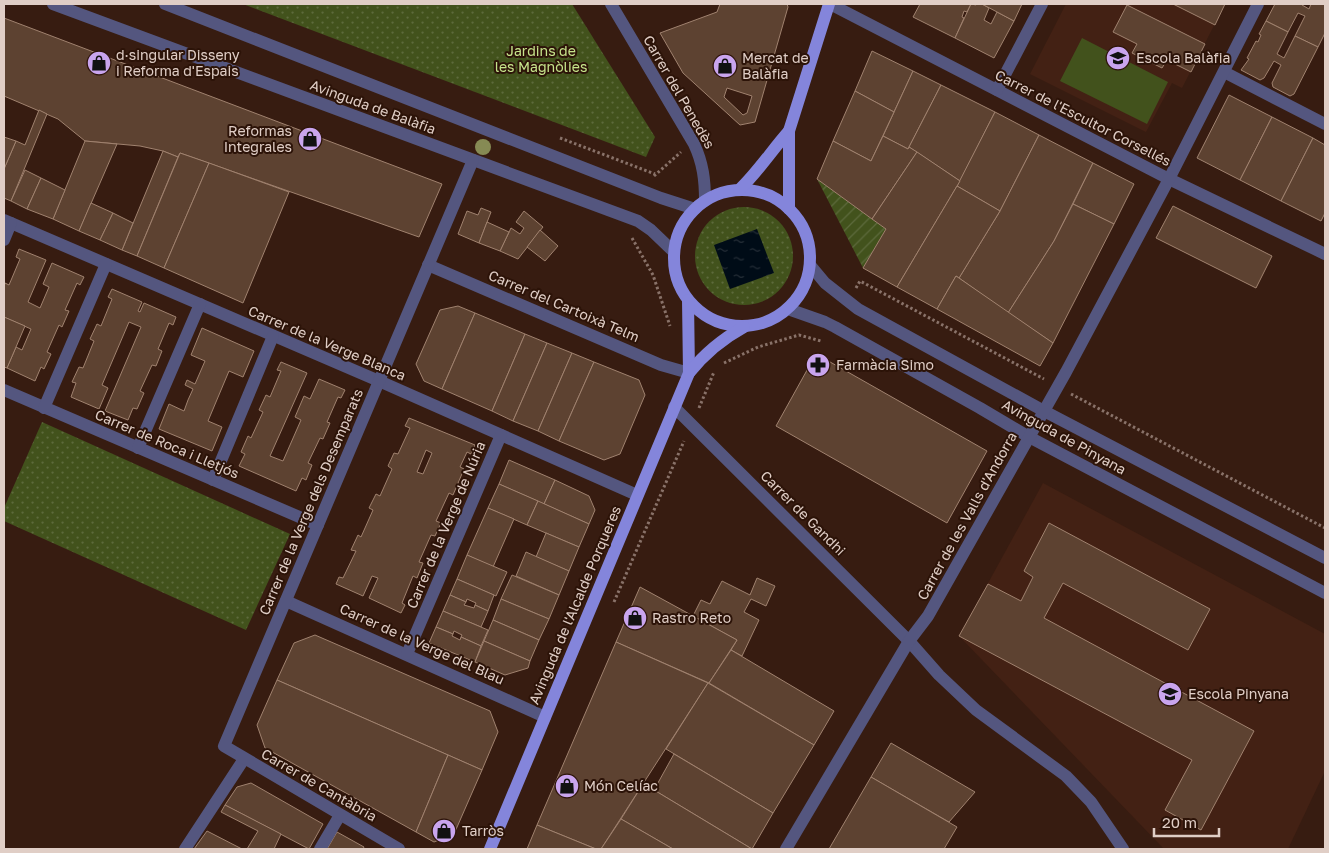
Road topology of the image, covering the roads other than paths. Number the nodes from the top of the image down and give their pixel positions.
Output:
1 (53, 4) edge
2 (165, 4) edge
3 (611, 4) edge
4 (830, 4) edge
5 (1042, 4) edge
6 (1258, 4) edge
7 (1224, 72) junction
8 (998, 90) junction
9 (1325, 124) edge
10 (789, 131) junction
11 (473, 160) junction
12 (1169, 179) junction
13 (740, 190) junction
14 (700, 205) junction
15 (789, 209) junction
16 (8, 222) edge
17 (4, 240) edge
18 (674, 252) junction
19 (1325, 254) edge
20 (106, 264) junction
21 (428, 265) junction
22 (810, 265) junction
23 (688, 300) junction
24 (200, 304) junction
25 (788, 309) junction
26 (744, 326) junction
27 (273, 336) junction
28 (688, 372) junction
29 (379, 381) junction
30 (4, 390) edge
31 (674, 407) junction
32 (44, 408) junction
33 (1044, 411) junction
34 (501, 435) junction
35 (1029, 437) junction
36 (138, 448) junction
37 (213, 480) junction
38 (637, 495) junction
39 (318, 525) junction
40 (1325, 558) edge
41 (1325, 593) edge
42 (286, 601) junction
43 (909, 641) junction
44 (407, 654) junction
45 (544, 717) junction
46 (224, 746) joint
47 (244, 759) junction
48 (340, 815) junction
49 (185, 849) edge
50 (320, 849) edge
51 (399, 849) edge
52 (490, 849) edge
53 (786, 849) edge
54 (1123, 849) edge

1 - 11 street, Avinguda de Balàfia
2 - 14 street, Avinguda de Balàfia
3 - 14 street, Carrer del Penedès
4 - 8 street, Carrer de l'Escultor Corsellés
4 - 10 main road
5 - 8 street
6 - 7 street, Carrer de les Valls d'Andorra
7 - 9 street
7 - 12 street, Carrer de les Valls d'Andorra
8 - 12 street, Carrer de l'Escultor Corsellés
10 - 13 main road
10 - 15 main road
11 - 18 street, Avinguda de Balàfia
11 - 21 street, Carrer de la Verge dels Desemparats
12 - 19 street, Carrer de l'Escultor Corsellés
12 - 33 street, Carrer de les Valls d'Andorra
13 - 14 main road
13 - 15 main road
14 - 18 main road
15 - 22 main road
16 - 17 street
16 - 20 street, Carrer de la Verge Blanca
18 - 23 main road
20 - 24 street, Carrer de la Verge Blanca
20 - 32 street
21 - 28 street, Carrer del Cartoixà Telm
21 - 29 street, Carrer de la Verge dels Desemparats
22 - 25 main road
22 - 33 street, Avinguda de Pinyana
23 - 26 main road
23 - 28 main road, Avinguda de l'Alcalde Porqueres
24 - 27 street, Carrer de la Verge Blanca
24 - 36 street
25 - 26 main road
25 - 35 street, Avinguda de Pinyana
26 - 28 main road, Avinguda de l'Alcalde Porqueres
27 - 29 street, Carrer de la Verge Blanca
27 - 37 street
28 - 31 main road, Avinguda de l'Alcalde Porqueres
29 - 34 street, Carrer de la Verge Blanca
29 - 39 street, Carrer de la Verge dels Desemparats
30 - 32 street, Carrer de Roca i Lletjós
31 - 38 main road, Avinguda de l'Alcalde Porqueres
31 - 43 street, Carrer de Gandhi
32 - 36 street, Carrer de Roca i Lletjós
33 - 35 street, Carrer de les Valls d'Andorra
33 - 40 street, Avinguda de Pinyana
34 - 38 street, Carrer de la Verge Blanca
34 - 44 street, Carrer de la Verge de Núria
35 - 41 street, Avinguda de Pinyana
35 - 43 street, Carrer de les Valls d'Andorra
36 - 37 street, Carrer de Roca i Lletjós
37 - 39 street, Carrer de Roca i Lletjós
38 - 45 main road, Avinguda de l'Alcalde Porqueres
39 - 42 street, Carrer de la Verge dels Desemparats
42 - 44 street, Carrer de la Verge del Blau
42 - 46 street, Carrer de la Verge dels Desemparats
43 - 53 street, Carrer de les Valls d'Andorra
43 - 54 street, Carrer de Gandhi
44 - 45 street, Carrer de la Verge del Blau
45 - 52 main road, Avinguda de l'Alcalde Porqueres
46 - 47 street, Carrer de Cantàbria
47 - 48 street, Carrer de Cantàbria
47 - 49 street
48 - 50 street
48 - 51 street, Carrer de Cantàbria

